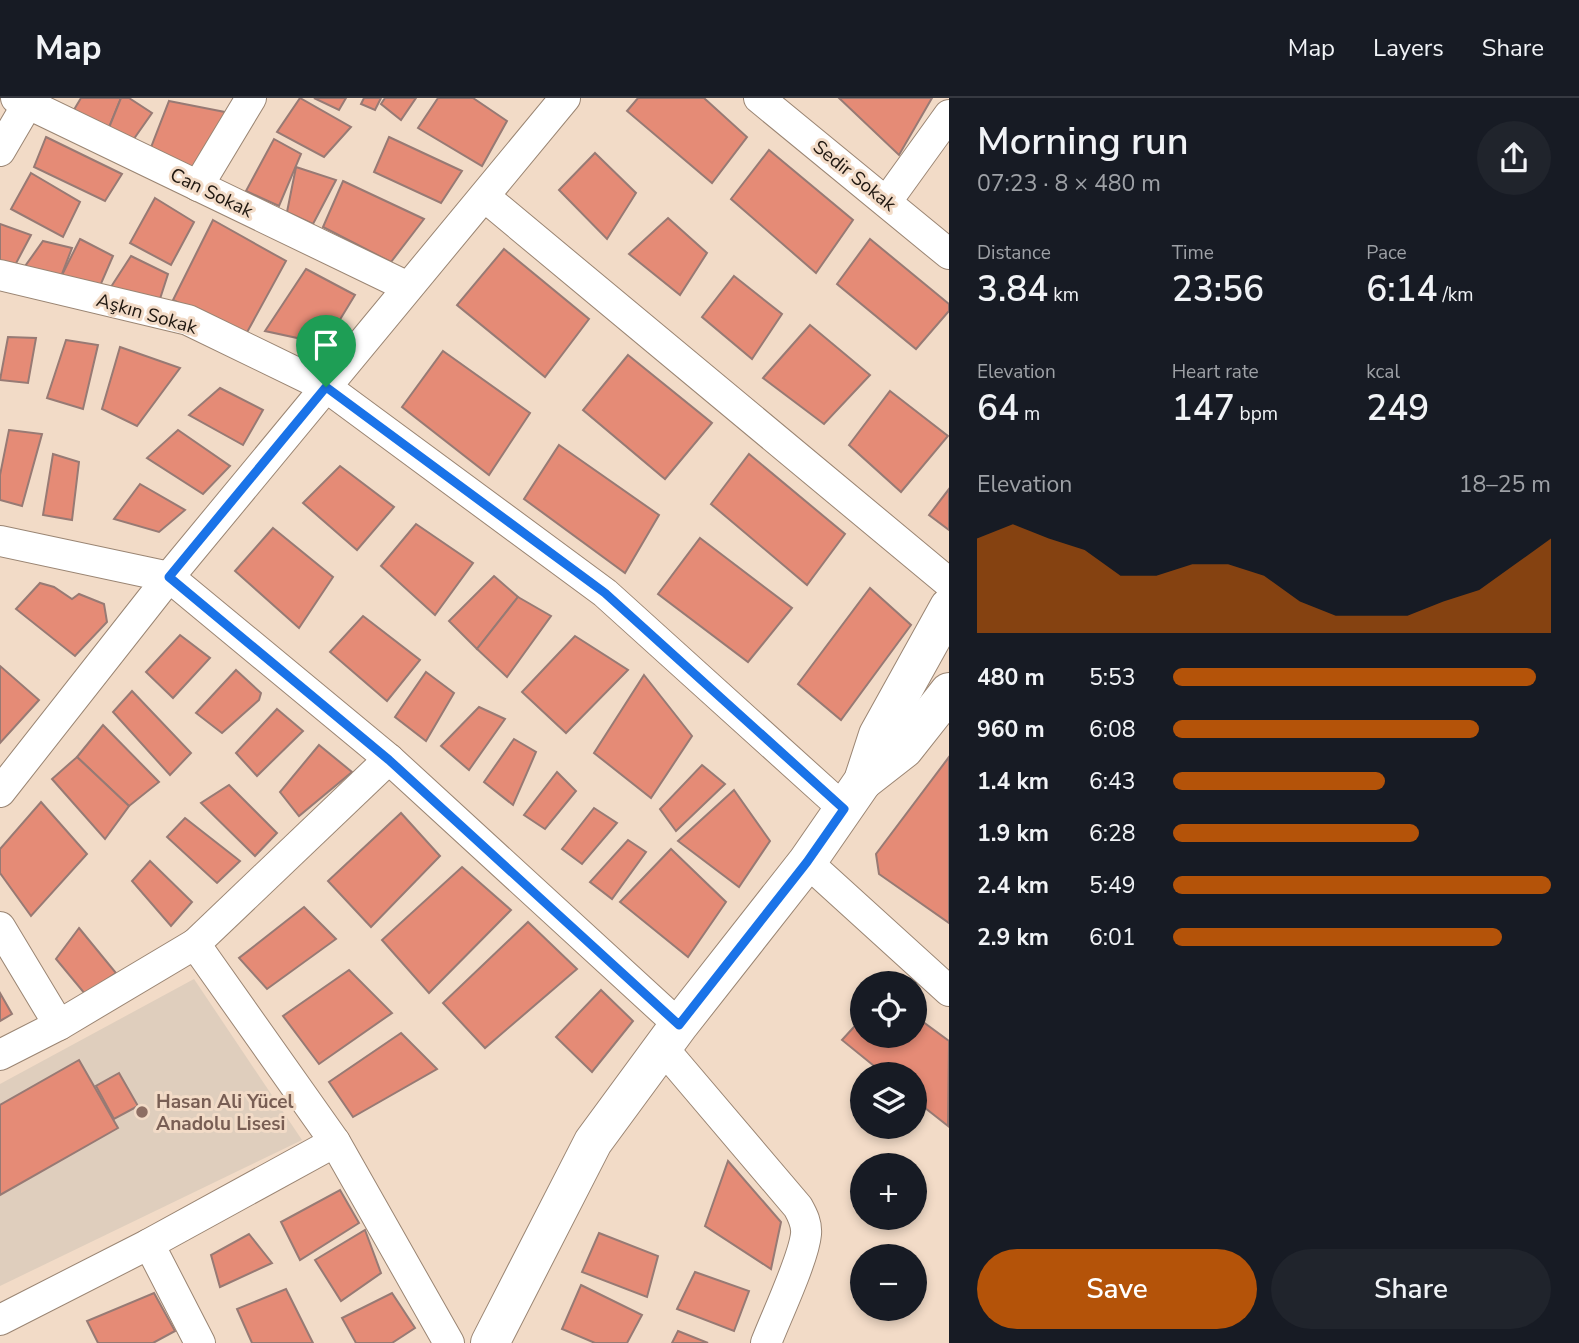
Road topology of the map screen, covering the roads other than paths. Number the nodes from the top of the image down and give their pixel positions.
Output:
1 (251, 98) edge
2 (760, 98) edge
3 (24, 100) edge
4 (552, 102) edge
5 (949, 115) edge
6 (0, 151) edge
7 (198, 186) junction
8 (485, 197) junction
9 (887, 201) junction
10 (949, 254) edge
11 (0, 275) edge
12 (408, 287) junction
13 (326, 387) junction
14 (0, 541) edge
15 (169, 577) junction
16 (949, 583) edge
17 (949, 607) edge
18 (949, 692) edge
19 (389, 760) junction
20 (0, 792) edge
21 (853, 795) junction
22 (807, 862) junction
23 (0, 927) edge
24 (195, 944) junction
25 (949, 990) edge
26 (59, 1025) junction
27 (670, 1036) junction
28 (0, 1055) edge
29 (335, 1142) junction
30 (149, 1244) junction
31 (0, 1320) edge
32 (200, 1343) edge
33 (449, 1343) edge
34 (490, 1343) edge
35 (766, 1343) edge

1 - 7 street
2 - 9 street, Sedir Sokak
3 - 6 street
3 - 7 street, Can Sokak
4 - 8 street
5 - 9 street
7 - 12 street, Can Sokak
8 - 12 street
8 - 16 street
9 - 10 street, Sedir Sokak
11 - 13 street, Aşkın Sokak
12 - 13 street
13 - 15 street
13 - 21 street, Aşkın Sokak
14 - 15 street
15 - 19 street
15 - 20 street
17 - 21 street
18 - 21 street
19 - 24 street
19 - 27 street
21 - 22 street
22 - 25 street
22 - 27 street
23 - 26 street
24 - 26 street
24 - 29 street
26 - 28 street
27 - 34 street
27 - 35 street
29 - 30 street
29 - 33 street
30 - 31 street
30 - 32 street

